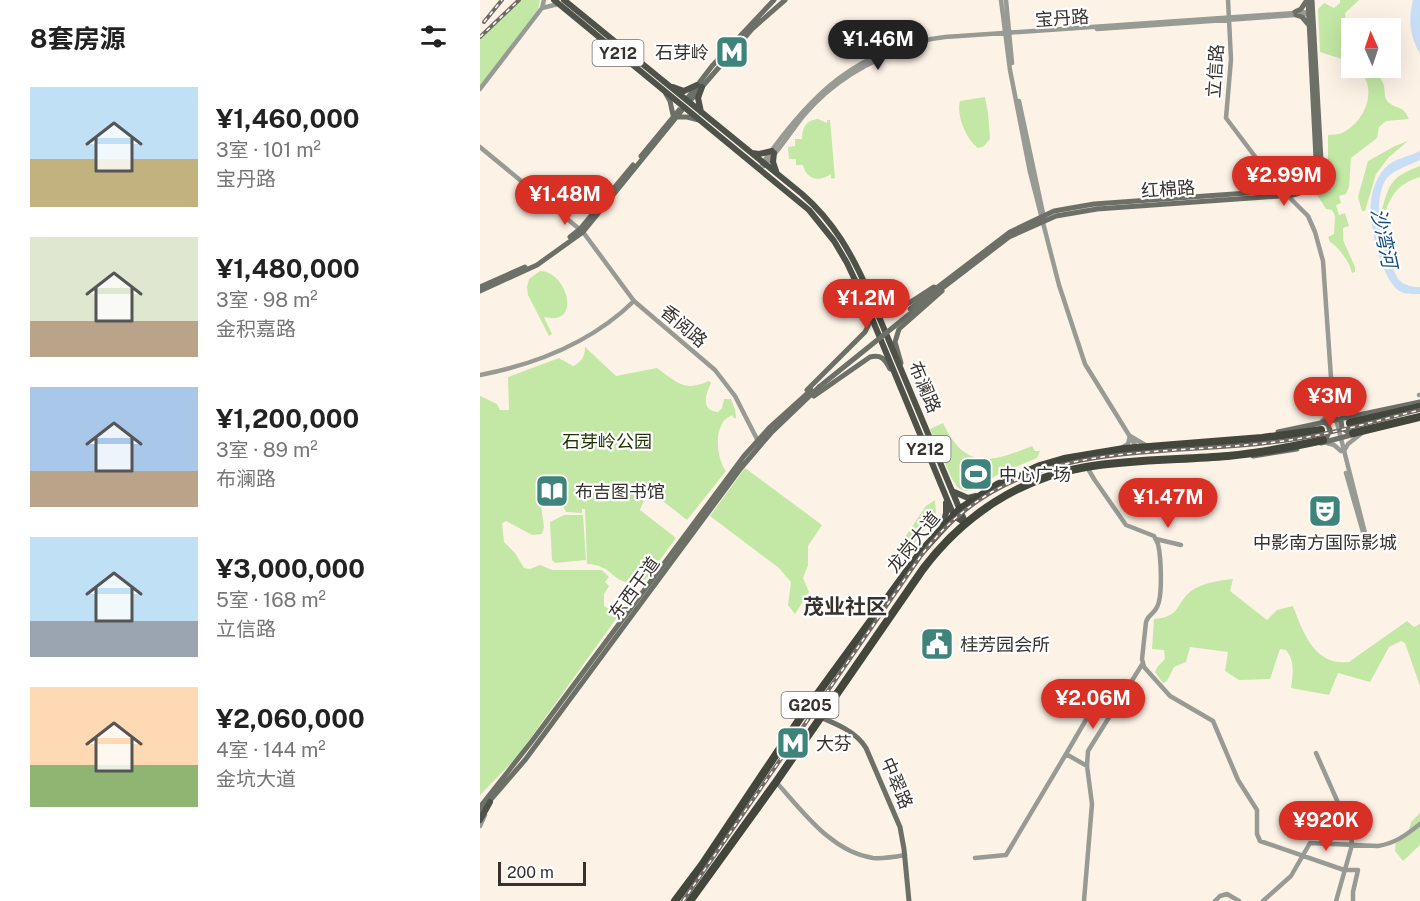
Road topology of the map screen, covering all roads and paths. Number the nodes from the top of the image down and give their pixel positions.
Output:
1 (544, 0) edge
2 (774, 0) edge
3 (785, 0) edge
4 (1003, 0) edge
5 (1228, 0) edge
6 (1309, 0) edge
7 (559, 1) edge
8 (542, 8) junction
9 (1310, 13) junction
10 (1295, 14) junction
11 (1229, 18) junction
12 (1309, 28) junction
13 (1007, 34) junction
14 (666, 84) junction
15 (700, 86) junction
16 (480, 89) edge
17 (669, 93) junction
18 (688, 101) junction
19 (682, 108) junction
20 (675, 116) junction
21 (700, 116) junction
22 (480, 147) edge
23 (751, 152) junction
24 (773, 152) junction
25 (763, 165) junction
26 (778, 174) junction
27 (786, 186) junction
28 (1284, 193) junction
29 (1043, 217) junction
30 (582, 230) junction
31 (945, 284) junction
32 (480, 289) edge
33 (870, 293) junction
34 (863, 297) junction
35 (634, 301) junction
36 (480, 375) edge
37 (906, 379) junction
38 (897, 382) junction
39 (818, 386) joint
40 (1420, 402) edge
41 (1332, 405) junction
42 (1420, 407) edge
43 (783, 418) junction
44 (1349, 419) junction
45 (1420, 419) edge
46 (1335, 420) junction
47 (1320, 425) junction
48 (1362, 433) junction
49 (1352, 434) junction
50 (1130, 436) junction
51 (1339, 438) junction
52 (1323, 441) junction
53 (758, 443) junction
54 (1159, 446) junction
55 (934, 448) junction
56 (1137, 448) junction
57 (1113, 451) junction
58 (1343, 451) junction
59 (926, 452) junction
60 (1087, 467) junction
61 (952, 491) junction
62 (1353, 494) junction
63 (945, 496) junction
64 (980, 496) junction
65 (960, 509) junction
66 (954, 516) junction
67 (966, 523) junction
68 (944, 525) junction
69 (1156, 539) junction
70 (1181, 545) dead end
71 (1143, 663) junction
72 (1118, 702) junction
73 (805, 711) junction
74 (821, 717) junction
75 (1316, 753) dead end
76 (1066, 754) junction
77 (1088, 766) junction
78 (776, 782) junction
79 (490, 802) joint
80 (480, 807) edge
81 (482, 815) edge
82 (1420, 824) edge
83 (480, 826) edge
84 (1352, 845) junction
85 (905, 855) junction
86 (1301, 856) junction
87 (975, 858) dead end
88 (1344, 870) junction
89 (675, 901) edge
90 (690, 901) edge
91 (909, 901) edge
92 (1084, 901) edge
93 (1215, 901) edge
94 (1239, 901) edge
95 (1263, 901) edge
96 (1336, 901) edge
97 (1353, 901) edge

1 - 8 street
2 - 15 main road
3 - 15 main road
4 - 13 street
5 - 11 street, 立信路
6 - 9 main road, 红棉路
6 - 10 main road
7 - 8 street
7 - 14 main road, 布澜路 / Y212
7 - 17 main road, 布澜路 / Y212
8 - 16 street
9 - 10 street, 宝丹路
9 - 12 main road, 红棉路
9 - 28 main road, 红棉路
10 - 11 street, 宝丹路
10 - 12 main road
11 - 13 street, 宝丹路
11 - 28 street, 立信路
12 - 28 main road, 红棉路
13 - 24 street, 宝丹路
13 - 29 street
14 - 15 main road
14 - 17 main road, 布澜路 / Y212
15 - 18 main road
15 - 21 main road
17 - 18 main road, 布澜路 / Y212
17 - 19 main road, 布澜路 / Y212
17 - 20 main road
18 - 19 street
18 - 21 main road, 布澜路 / Y212
19 - 20 main road
19 - 21 main road, 布澜路 / Y212
20 - 21 main road
20 - 30 main road
21 - 23 main road, 布澜路 / Y212
21 - 25 main road, 布澜路 / Y212
22 - 30 street, 香阅路
23 - 24 main road
23 - 25 main road, 布澜路 / Y212
24 - 25 street, 宝丹路
24 - 26 main road
25 - 26 main road, 布澜路 / Y212
25 - 27 main road, 布澜路 / Y212
26 - 27 main road, 布澜路 / Y212
27 - 33 main road, 布澜路 / Y212
27 - 34 main road, 布澜路 / Y212
28 - 29 main road, 红棉路
28 - 41 street, 立信路
29 - 31 main road, 红棉路
29 - 50 street
30 - 32 main road
30 - 35 street, 香阅路
31 - 33 main road
31 - 37 main road
31 - 39 main road, 红棉路, bridge
33 - 37 main road, 布澜路 / Y212
34 - 38 main road, 布澜路 / Y212
34 - 43 main road
35 - 36 street
35 - 53 street, 香阅路
37 - 55 main road, 布澜路 / Y212
38 - 43 main road
38 - 59 main road, 布澜路 / Y212
39 - 43 main road, 东西干道
40 - 44 main road
41 - 44 street
41 - 46 street, 立信路
41 - 47 street
42 - 44 highway
43 - 53 main road, 东西干道
44 - 46 main road
44 - 49 main road
45 - 48 main road
45 - 49 highway
46 - 47 main road
46 - 51 street, 立信路
47 - 52 main road
47 - 54 highway, 龙岗大道 / G205
48 - 49 main road
48 - 58 street
49 - 51 main road
50 - 54 street
50 - 56 street
50 - 57 street
51 - 52 main road
51 - 58 street, 立信路
52 - 58 street
52 - 60 highway, 龙岗大道 / G205
53 - 79 main road, 东西干道
53 - 80 main road, 东西干道
54 - 56 highway, 龙岗大道 / G205
55 - 59 main road
55 - 61 main road, 布澜路 / Y212
56 - 57 highway, 龙岗大道 / G205
57 - 64 highway, 龙岗大道 / G205
58 - 62 street, 立信路
59 - 63 main road, 布澜路 / Y212
60 - 67 highway, 龙岗大道 / G205
60 - 69 street
61 - 64 main road
61 - 65 main road, 布澜路 / Y212
62 - 62 street
63 - 66 main road, 布澜路 / Y212
63 - 68 main road
64 - 65 highway, 龙岗大道 / G205
65 - 66 highway, 龙岗大道 / G205
65 - 67 main road, 布澜路 / Y212
66 - 67 main road
66 - 68 highway, 龙岗大道 / G205
67 - 74 highway, 龙岗大道 / G205
68 - 73 highway, 龙岗大道 / G205
69 - 70 street
69 - 71 street
71 - 72 street
71 - 86 street
72 - 76 street
72 - 77 street
73 - 74 main road, 中翠路
73 - 89 highway, 龙岗大道 / G205
74 - 78 highway, 龙岗大道 / G205
74 - 85 main road, 中翠路
75 - 84 street
76 - 77 street
76 - 87 street
77 - 92 street
78 - 85 street
78 - 90 highway, 龙岗大道 / G205
79 - 81 main road
81 - 83 street
82 - 84 street
84 - 86 street
84 - 88 street
85 - 91 main road, 中翠路
86 - 88 street
86 - 95 street
88 - 96 street
88 - 97 street
93 - 94 street

